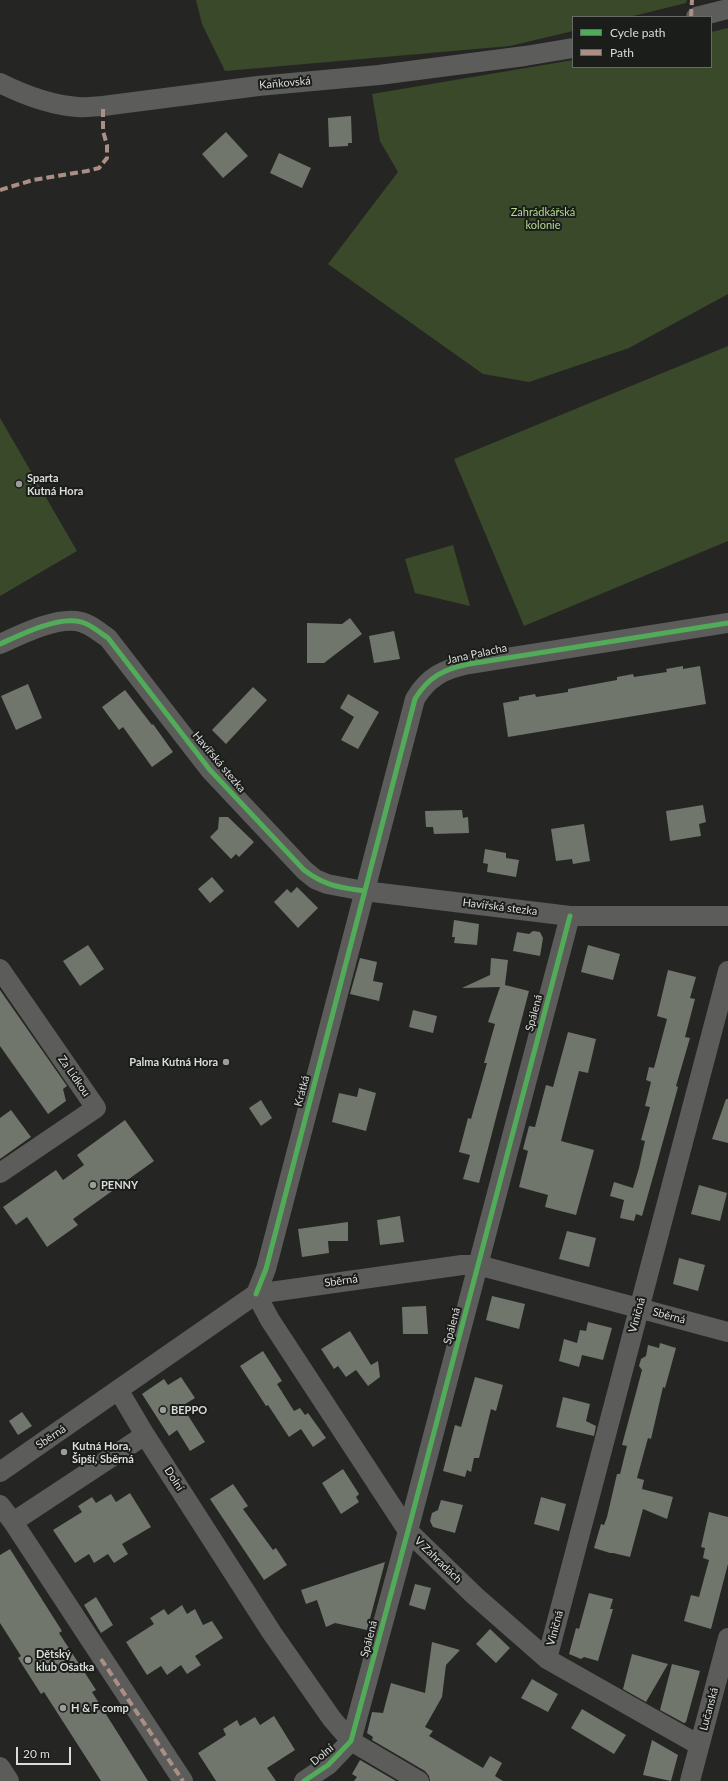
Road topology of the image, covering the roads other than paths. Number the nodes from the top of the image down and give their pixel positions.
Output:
1 (728, 9) edge
2 (700, 16) edge
3 (572, 48) edge
4 (0, 82) edge
5 (728, 623) edge
6 (0, 644) edge
7 (364, 891) junction
8 (570, 916) junction
9 (728, 916) edge
10 (0, 969) edge
11 (728, 971) edge
12 (0, 1173) edge
13 (478, 1266) junction
14 (256, 1294) junction
15 (639, 1309) junction
16 (728, 1332) edge
17 (119, 1391) junction
18 (145, 1435) junction
19 (0, 1472) edge
20 (0, 1505) edge
21 (13, 1522) junction
22 (408, 1531) junction
23 (728, 1638) edge
24 (547, 1659) junction
25 (351, 1741) junction
26 (699, 1745) junction
27 (0, 1767) edge
28 (9, 1781) edge
29 (183, 1781) edge
30 (304, 1781) edge
31 (419, 1781) edge
32 (690, 1781) edge

1 - 2 street
3 - 4 street, Kaňkovská
5 - 7 street, Jana Palacha
6 - 7 street, Havířská stezka
7 - 8 street, Havířská stezka
7 - 14 street, Krátká
8 - 9 street, Havířská stezka
8 - 13 street, Spálená
10 - 12 street, Za Lidkou
11 - 15 street, Viničná
13 - 14 street, Sběrná
13 - 15 street, Sběrná
13 - 22 street, Spálená
14 - 17 street, Sběrná
14 - 22 street, V Zahradách
15 - 16 street, Sběrná
15 - 24 street, Viničná
17 - 18 street, Dolní
17 - 19 street, Sběrná
18 - 21 street
18 - 25 street, Dolní
20 - 21 street
21 - 29 street
22 - 24 street, V Zahradách
22 - 25 street, Spálená
23 - 26 street, Lučanská
24 - 26 street, V Zahradách
25 - 30 street, Dolní
25 - 31 street, Dolní
26 - 32 street, Lučanská
27 - 28 street

